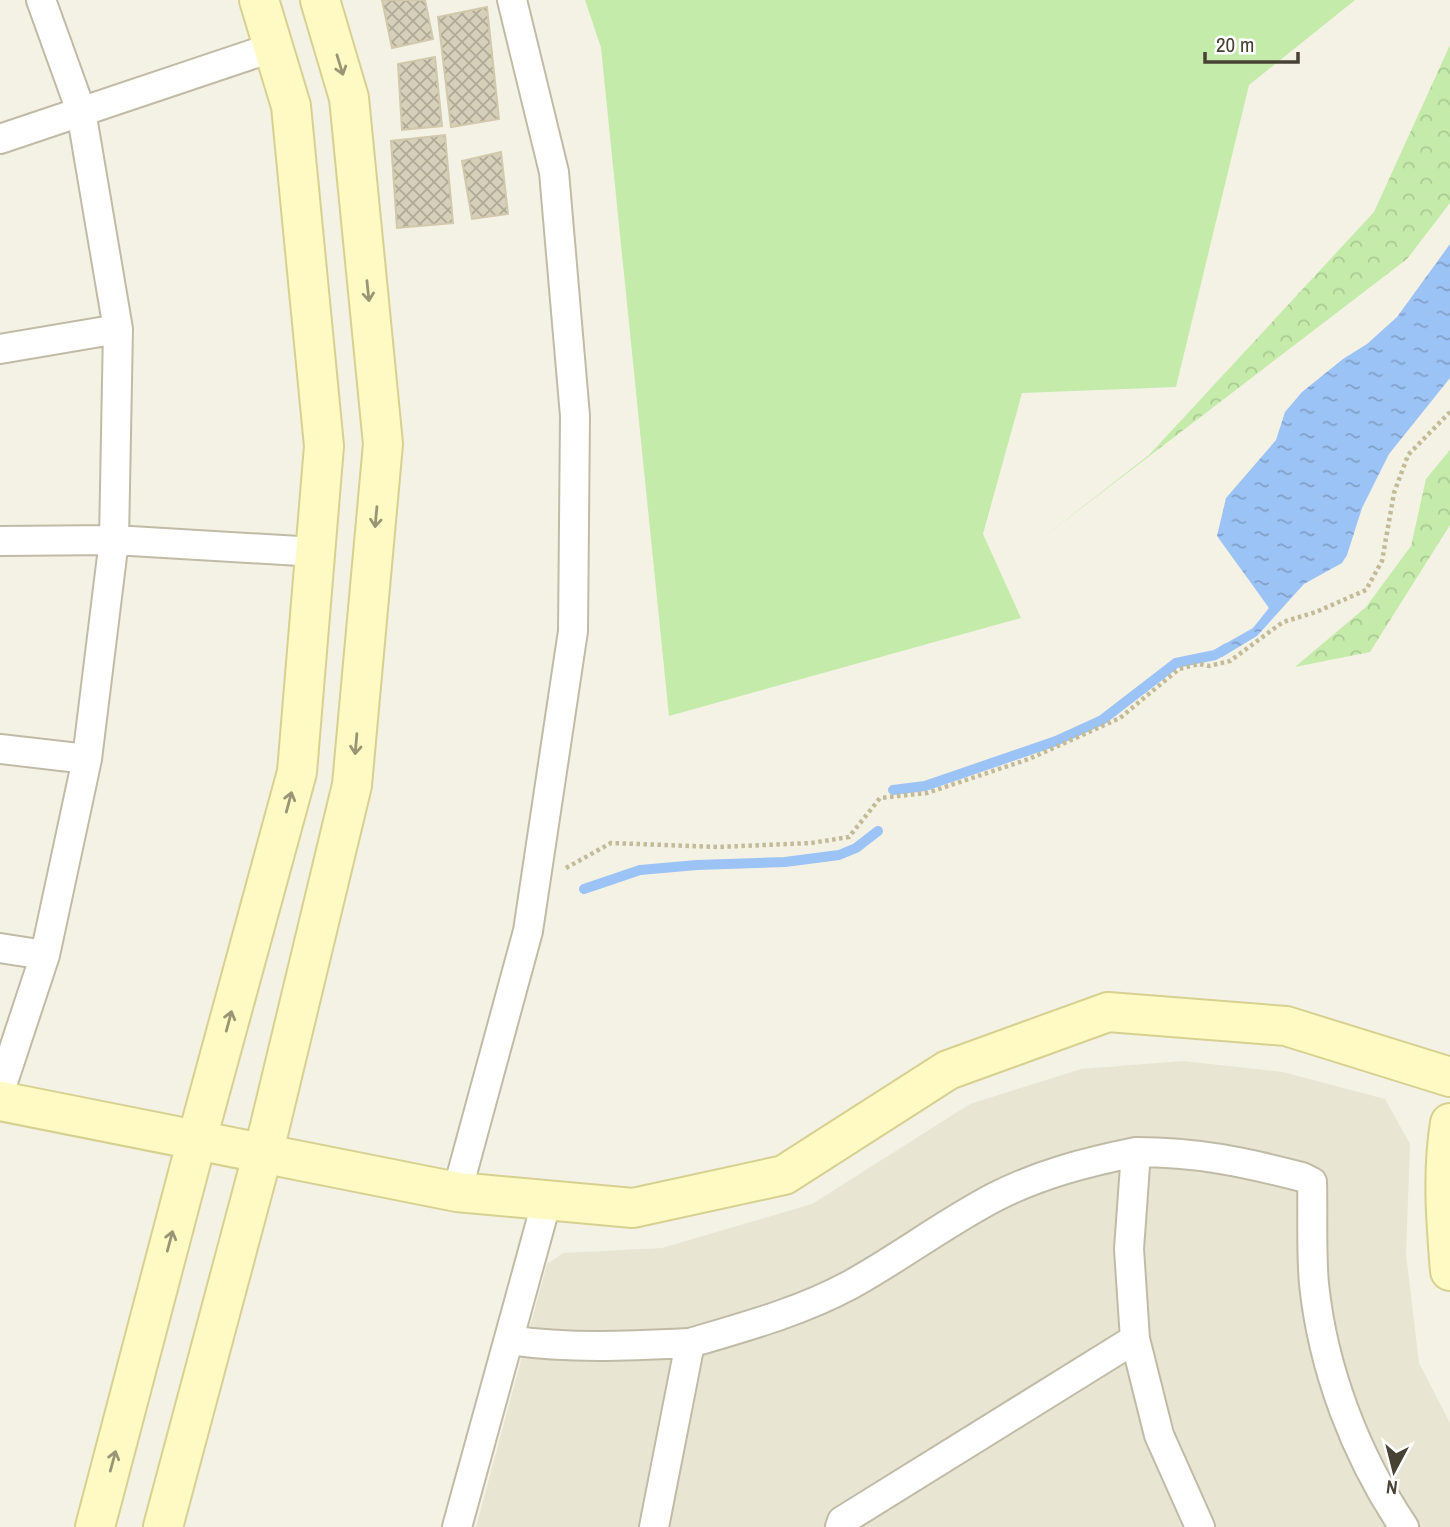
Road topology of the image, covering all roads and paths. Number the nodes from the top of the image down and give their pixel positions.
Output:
1 (41, 0) edge
2 (259, 0) edge
3 (320, 0) edge
4 (512, 0) edge
5 (274, 47) junction
6 (81, 111) junction
7 (0, 138) edge
8 (118, 329) junction
9 (0, 349) edge
10 (1450, 412) edge
11 (114, 540) junction
12 (0, 541) edge
13 (316, 552) junction
14 (0, 750) edge
15 (87, 759) junction
16 (535, 885) junction
17 (0, 948) edge
18 (45, 955) junction
19 (1450, 1077) edge
20 (0, 1091) edge
21 (0, 1101) edge
22 (1450, 1123) edge
23 (197, 1139) junction
24 (1136, 1152) junction
25 (262, 1154) junction
26 (457, 1192) junction
27 (547, 1200) junction
28 (1450, 1271) edge
29 (509, 1339) junction
30 (1135, 1339) junction
31 (690, 1343) junction
32 (1191, 1524) edge
33 (95, 1527) edge
34 (163, 1527) edge
35 (457, 1527) edge
36 (654, 1527) edge
37 (840, 1527) edge
38 (1404, 1527) edge

1 - 6 street
2 - 5 street
3 -> 25 street
4 - 16 street
5 - 6 street
5 - 13 street
6 - 7 street
6 - 8 street
8 - 9 street
8 - 11 street
10 - 16 path
11 - 12 street
11 - 13 street
11 - 15 street
23 -> 13 street
14 - 15 street
15 - 18 street
16 - 26 street
17 - 18 street
18 - 20 street
19 - 27 street
21 - 23 street
22 - 28 street
23 - 25 street
33 -> 23 street
24 - 30 street
24 - 31 street
24 - 38 street
25 - 26 street
25 - 34 street
26 - 27 street
27 - 29 street
29 - 31 street
29 - 35 street
30 - 32 street
30 - 37 street
31 - 36 street

